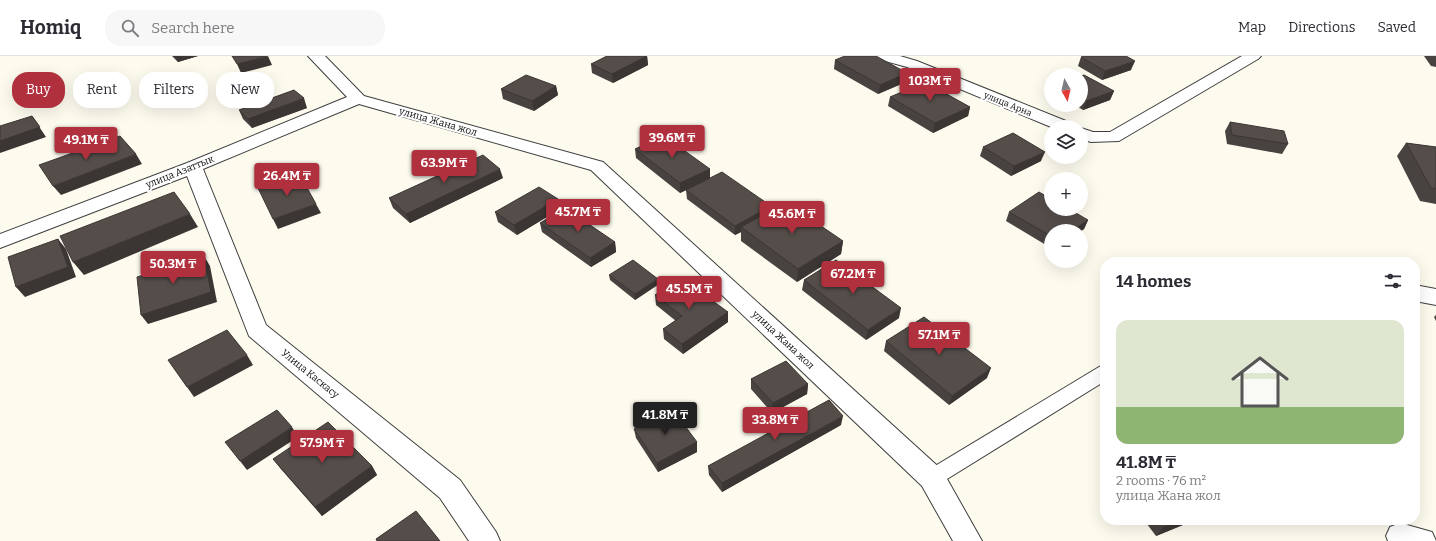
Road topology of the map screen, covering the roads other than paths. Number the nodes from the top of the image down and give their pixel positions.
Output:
1 (316, 56) edge
2 (883, 56) edge
3 (1253, 56) edge
4 (358, 99) junction
5 (1048, 120) edge
6 (1088, 136) edge
7 (193, 167) junction
8 (0, 241) edge
9 (1420, 294) edge
10 (1436, 297) edge
11 (1100, 375) edge
12 (932, 478) junction
13 (486, 541) edge
14 (968, 541) edge

1 - 4 street
2 - 5 street, улица Арна
3 - 6 street
4 - 7 street, улица Азаттык
4 - 12 street, улица Жана жол
7 - 8 street, улица Азаттык
7 - 13 street, Улица Каскасу
9 - 10 street
11 - 12 lane
12 - 14 street, улица Жана жол

